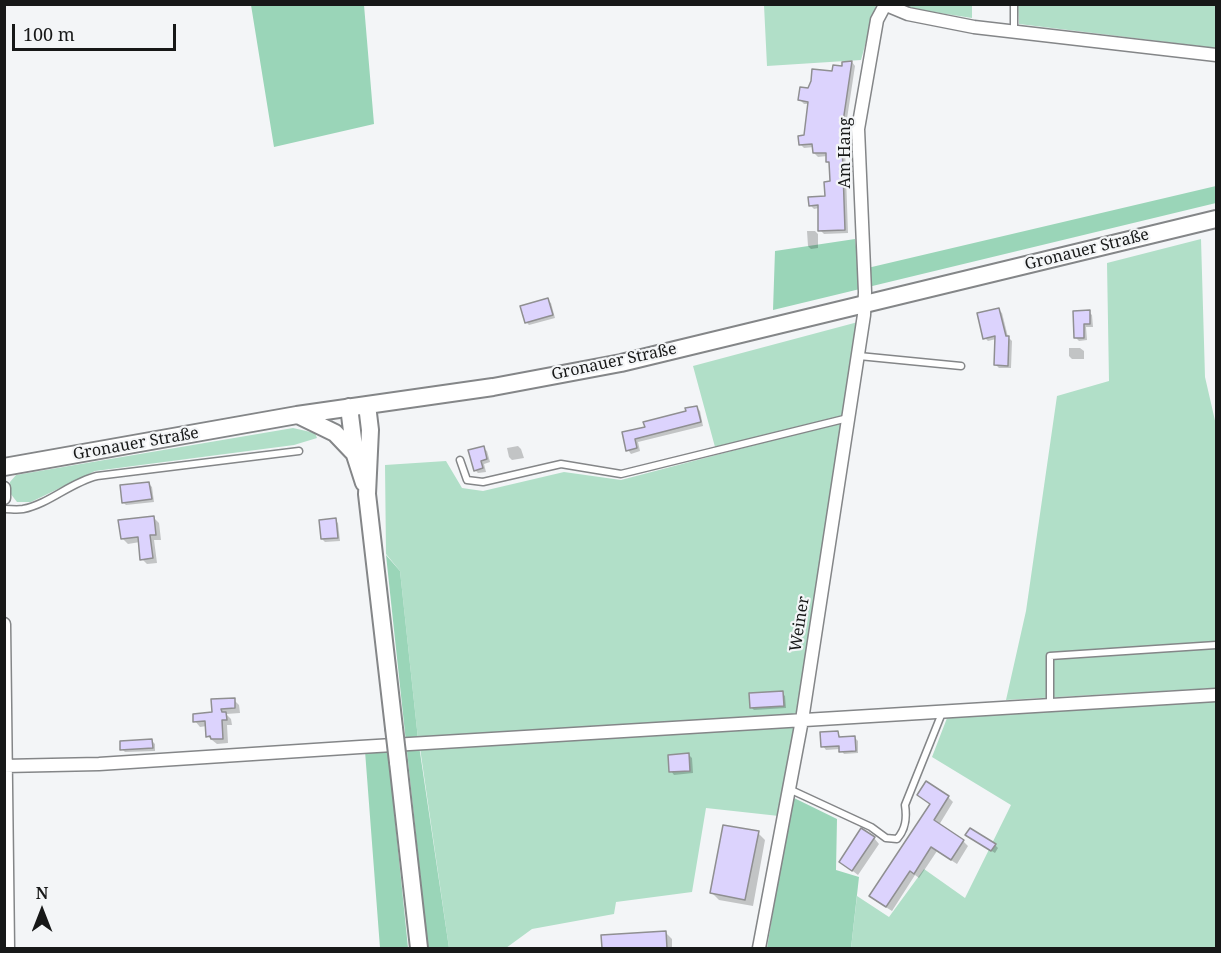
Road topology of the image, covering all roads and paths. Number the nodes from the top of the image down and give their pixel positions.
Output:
1 (1014, 4) edge
2 (884, 5) edge
3 (1014, 31) junction
4 (1216, 55) edge
5 (1216, 219) edge
6 (865, 303) junction
7 (859, 356) junction
8 (961, 366) dead end
9 (367, 405) junction
10 (349, 407) junction
11 (297, 415) junction
12 (848, 418) junction
13 (299, 451) dead end
14 (355, 455) junction
15 (460, 460) dead end
16 (4, 467) edge
17 (4, 488) edge
18 (367, 494) junction
19 (4, 498) edge
20 (4, 509) edge
21 (4, 624) edge
22 (1216, 645) edge
23 (1216, 695) edge
24 (1050, 705) junction
25 (943, 711) junction
26 (802, 720) junction
27 (5, 766) edge
28 (789, 789) junction
29 (8, 948) edge
30 (419, 948) edge
31 (759, 948) edge

1 - 3 lane
2 - 3 street
2 - 6 street, Am Hang
3 - 4 street
5 - 6 main road, Gronauer Straße
6 - 7 street, Weiner
6 - 9 main road, Gronauer Straße
7 - 8 lane
7 - 12 street, Weiner
9 - 10 main road, Gronauer Straße
9 - 18 main road
10 - 11 main road, Gronauer Straße
10 - 14 main road
11 - 14 main road
11 - 16 main road, Gronauer Straße
12 - 15 lane
12 - 26 street, Weiner
13 - 20 lane
14 - 18 main road
17 - 19 street
18 - 30 main road, bridge
21 - 27 street
22 - 24 lane
23 - 24 street
24 - 25 street
25 - 26 street
25 - 28 lane
26 - 27 street
26 - 28 street, Weiner
27 - 29 street
28 - 31 street, Weiner

